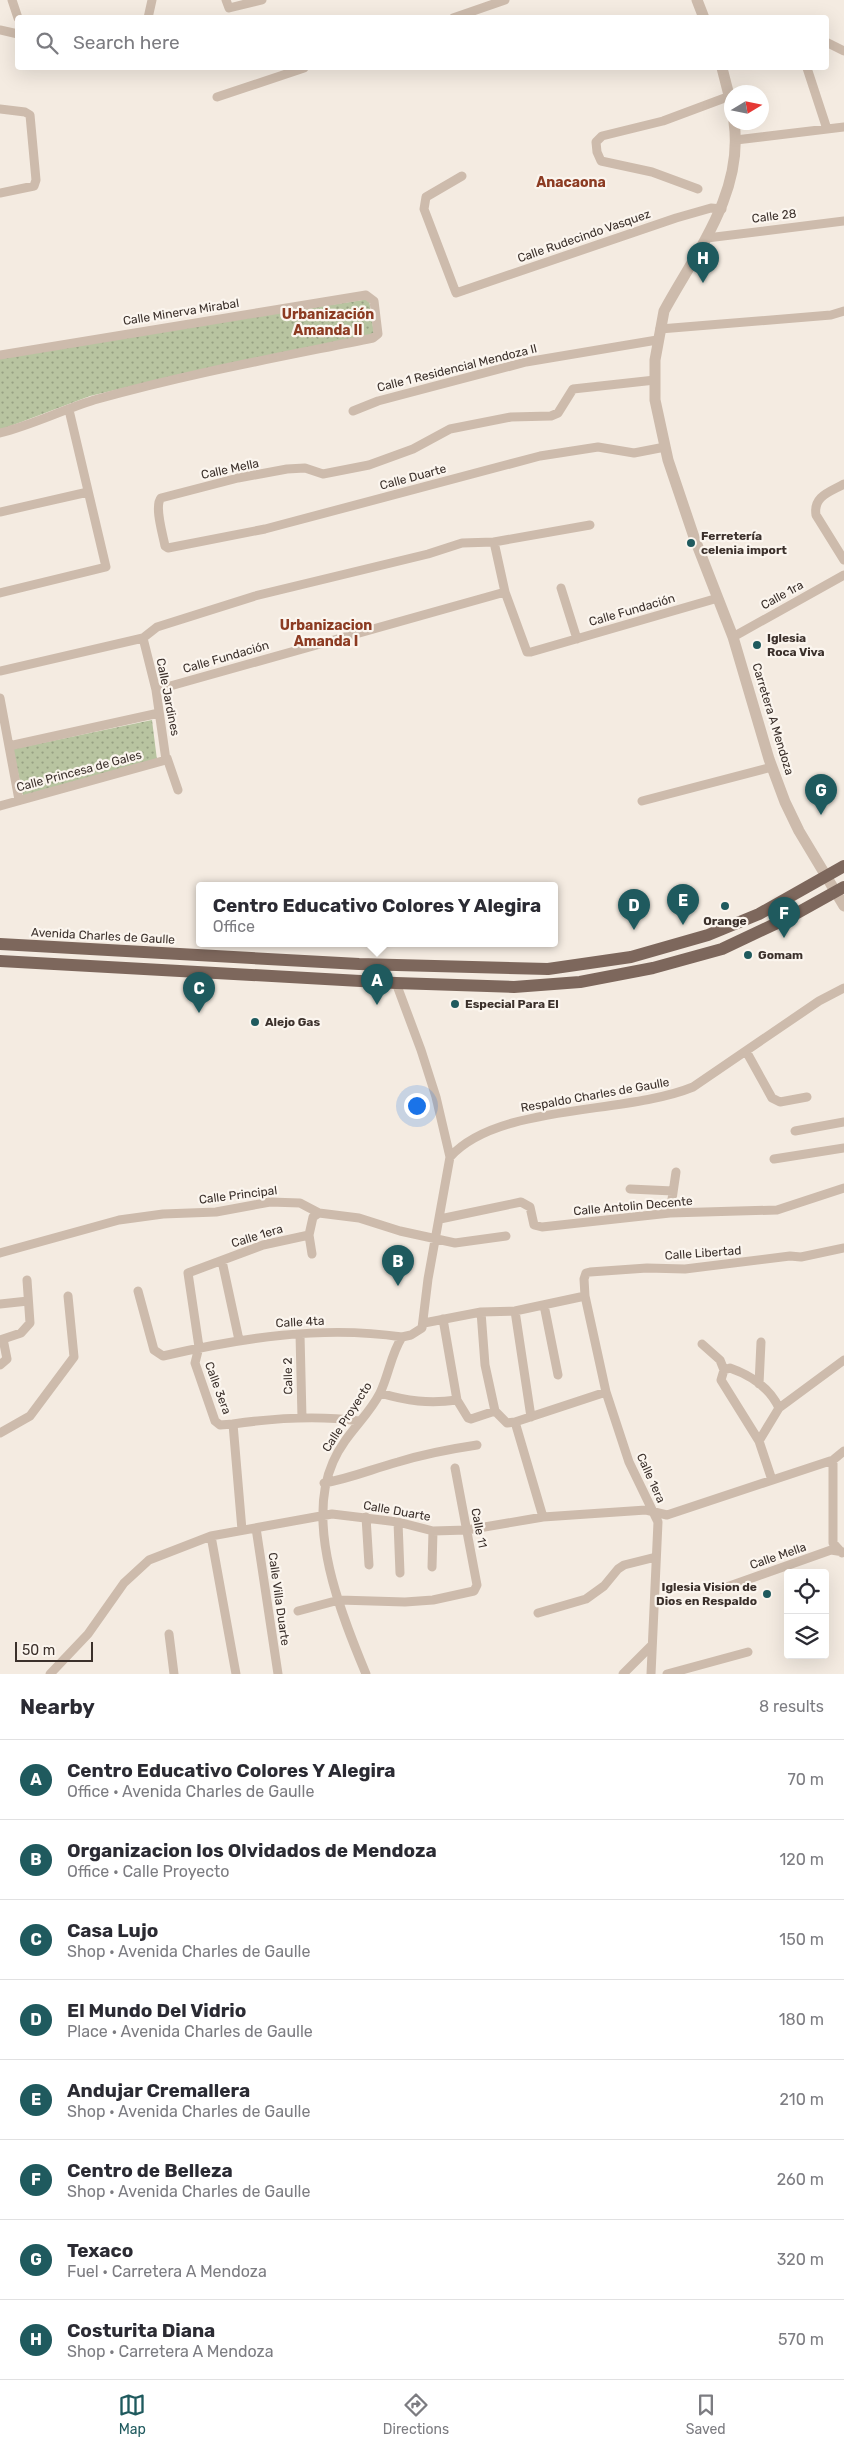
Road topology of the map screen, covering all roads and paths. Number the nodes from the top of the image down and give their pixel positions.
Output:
1 (12, 0) edge
2 (152, 0) edge
3 (226, 0) edge
4 (262, 0) edge
5 (505, 0) edge
6 (697, 0) edge
7 (17, 15) edge
8 (149, 15) edge
9 (462, 15) edge
10 (703, 15) edge
11 (0, 30) edge
12 (15, 33) edge
13 (829, 44) edge
14 (844, 51) edge
15 (298, 70) edge
16 (723, 70) edge
17 (808, 70) edge
18 (726, 85) edge
19 (216, 97) dead end
20 (724, 104) edge
21 (0, 109) edge
22 (844, 127) edge
23 (827, 129) junction
24 (735, 130) edge
25 (736, 140) junction
26 (462, 176) dead end
27 (698, 189) dead end
28 (0, 192) edge
29 (722, 209) junction
30 (844, 221) edge
31 (706, 238) junction
32 (844, 311) edge
33 (660, 329) junction
34 (657, 340) junction
35 (0, 355) edge
36 (655, 380) junction
37 (70, 410) junction
38 (353, 411) dead end
39 (0, 433) edge
40 (665, 447) junction
41 (844, 484) edge
42 (88, 492) junction
43 (161, 498) joint
44 (0, 512) edge
45 (590, 525) dead end
46 (494, 542) junction
47 (844, 560) edge
48 (844, 575) edge
49 (561, 588) dead end
50 (505, 592) junction
51 (0, 593) edge
52 (718, 598) junction
53 (733, 637) junction
54 (143, 638) junction
55 (576, 639) junction
56 (0, 671) edge
57 (156, 690) junction
58 (0, 698) edge
59 (159, 712) junction
60 (9, 746) junction
61 (166, 760) junction
62 (772, 767) junction
63 (178, 790) dead end
64 (19, 800) junction
65 (642, 801) dead end
66 (0, 806) edge
67 (844, 866) edge
68 (827, 877) junction
69 (840, 889) edge
70 (844, 906) edge
71 (0, 944) edge
72 (259, 958) junction
73 (0, 961) edge
74 (429, 967) junction
75 (260, 976) junction
76 (396, 983) junction
77 (427, 983) junction
78 (844, 988) edge
79 (746, 1051) junction
80 (808, 1097) dead end
81 (844, 1122) edge
82 (795, 1131) dead end
83 (844, 1148) edge
84 (450, 1157) junction
85 (774, 1158) dead end
86 (676, 1172) dead end
87 (844, 1188) edge
88 (630, 1189) dead end
89 (673, 1191) junction
90 (319, 1213) junction
91 (670, 1213) junction
92 (440, 1219) junction
93 (309, 1235) junction
94 (506, 1236) dead end
95 (435, 1237) junction
96 (844, 1248) edge
97 (0, 1253) edge
98 (312, 1254) dead end
99 (222, 1261) junction
100 (190, 1271) joint
101 (27, 1280) dead end
102 (138, 1291) dead end
103 (68, 1296) dead end
104 (585, 1296) junction
105 (28, 1301) junction
106 (0, 1304) edge
107 (544, 1305) junction
108 (515, 1310) junction
109 (481, 1312) junction
110 (443, 1319) junction
111 (424, 1323) junction
112 (300, 1334) junction
113 (402, 1336) junction
114 (1, 1339) edge
115 (239, 1340) junction
116 (761, 1342) dead end
117 (702, 1344) dead end
118 (199, 1347) junction
119 (844, 1360) edge
120 (0, 1365) edge
121 (724, 1370) junction
122 (558, 1375) dead end
123 (760, 1384) junction
124 (606, 1392) junction
125 (380, 1393) junction
126 (457, 1400) junction
127 (779, 1408) junction
128 (495, 1411) junction
129 (531, 1417) junction
130 (302, 1418) junction
131 (359, 1421) junction
132 (515, 1422) junction
133 (233, 1424) junction
134 (0, 1434) edge
135 (759, 1441) junction
136 (477, 1444) dead end
137 (844, 1451) edge
138 (833, 1460) junction
139 (455, 1468) dead end
140 (772, 1480) junction
141 (324, 1483) junction
142 (652, 1513) junction
143 (321, 1514) junction
144 (366, 1517) junction
145 (543, 1517) junction
146 (398, 1522) junction
147 (256, 1528) junction
148 (242, 1530) junction
149 (433, 1530) junction
150 (467, 1530) junction
151 (211, 1536) junction
152 (843, 1553) edge
153 (656, 1557) junction
154 (370, 1565) dead end
155 (432, 1567) dead end
156 (400, 1573) dead end
157 (721, 1589) dead end
158 (339, 1600) junction
159 (298, 1611) dead end
160 (538, 1613) dead end
161 (169, 1634) dead end
162 (652, 1645) junction
163 (748, 1652) dead end
164 (50, 1674) edge
165 (174, 1674) edge
166 (236, 1674) edge
167 (278, 1674) edge
168 (366, 1674) edge
169 (623, 1674) edge
170 (652, 1674) edge
171 (667, 1674) edge

1 - 7 street
2 - 8 street
3 - 4 street
5 - 9 street
6 - 10 street
11 - 12 street
13 - 14 street
15 - 19 street
16 - 18 street
17 - 23 street
20 - 27 street
21 - 28 street
22 - 23 street
23 - 25 street
24 - 25 street, Carretera A Mendoza
25 - 29 street, Carretera A Mendoza
26 - 29 street, Calle Rudecindo Vasquez
29 - 31 street, Carretera A Mendoza
30 - 31 street, Calle 28
31 - 33 street, Carretera A Mendoza
32 - 33 street
33 - 34 street, Carretera A Mendoza
34 - 36 street, Carretera A Mendoza
34 - 38 street, Calle 1 Residencial Mendoza II
35 - 37 street, Calle Minerva Mirabal
36 - 40 street, Carretera A Mendoza
36 - 43 street, Calle Mella
37 - 39 street
37 - 42 street
40 - 43 street, Calle Duarte
40 - 52 street, Carretera A Mendoza
41 - 47 street
42 - 44 street
42 - 51 street
45 - 46 street
46 - 50 street, Calle Fundación
46 - 54 street
48 - 53 street, Calle 1ra
49 - 55 street
50 - 55 street, Calle Fundación
50 - 57 street, Calle Fundación
52 - 53 street, Carretera A Mendoza
52 - 55 street, Calle Fundación
53 - 62 street, Carretera A Mendoza
54 - 56 street
54 - 57 street, Calle Jardines
57 - 59 street, Calle Jardines
58 - 60 street
59 - 60 street
59 - 61 street, Calle Jardines
60 - 64 street
61 - 63 street, Calle Jardines
61 - 64 street, Calle Princesa de Gales
62 - 65 street
62 - 68 street, Carretera A Mendoza
64 - 66 street, Calle Princesa de Gales
67 - 68 main road, Avenida Charles de Gaulle
68 - 69 street, Carretera A Mendoza
68 - 74 main road, Avenida Charles de Gaulle
69 - 70 street, Carretera A Mendoza
69 - 77 main road
71 - 72 main road, Avenida Charles de Gaulle
72 - 74 main road, Avenida Charles de Gaulle
72 - 75 main road
73 - 75 main road
74 - 77 main road
75 - 76 main road
76 - 77 main road
76 - 84 street
78 - 79 street, Respaldo Charles de Gaulle
79 - 80 street
79 - 84 street, Respaldo Charles de Gaulle
81 - 82 street
83 - 85 street
84 - 92 street
86 - 89 street
87 - 91 street, Calle Antolin Decente
88 - 89 street
89 - 91 street
90 - 93 street
90 - 95 street, Calle Principal
90 - 97 street, Calle Principal
91 - 92 street, Calle Antolin Decente
92 - 95 street
93 - 98 street
93 - 99 street, Calle 1era
94 - 95 street, Calle Principal
95 - 111 street
96 - 104 street, Calle Libertad
99 - 100 street, Calle 1era
99 - 115 street
100 - 118 street, Calle 3era
101 - 105 street
102 - 118 street, Calle 4ta
103 - 134 street
104 - 107 street
104 - 124 street, Calle 1era
105 - 106 street
105 - 114 street
107 - 108 street
107 - 122 street
108 - 109 street
108 - 129 street
109 - 110 street
109 - 128 street
110 - 111 street
110 - 126 street
111 - 113 street
112 - 113 street, Calle 4ta
112 - 115 street, Calle 4ta
112 - 130 street, Calle 2
113 - 125 street, Calle Proyecto
114 - 120 street
115 - 118 street, Calle 4ta
116 - 123 street
117 - 121 street
118 - 133 street, Calle 3era
119 - 127 street
121 - 123 street
121 - 135 street
123 - 127 street
124 - 129 street
124 - 142 street, Calle 1era
125 - 126 street
125 - 131 street, Calle Proyecto
126 - 128 street
127 - 135 street
128 - 132 street
129 - 132 street
130 - 131 street
130 - 133 street
131 - 141 street, Calle Proyecto
132 - 145 street
133 - 148 street, Calle 3era
135 - 140 street
136 - 141 street
137 - 138 street, Calle Duarte
138 - 140 street, Calle Duarte
138 - 152 street
139 - 150 street, Calle 11
140 - 142 street, Calle Duarte
141 - 143 street, Calle Proyecto
142 - 145 street, Calle Duarte
142 - 153 street, Calle 1era
143 - 144 street, Calle Duarte
143 - 147 street, Calle Duarte
143 - 158 street, Calle Proyecto
144 - 146 street, Calle Duarte
144 - 154 street
145 - 150 street, Calle Duarte
146 - 149 street, Calle Duarte
146 - 156 street
147 - 148 street, Calle Duarte
147 - 167 street, Calle Villa Duarte
148 - 151 street, Calle Duarte
149 - 150 street, Calle Duarte
149 - 155 street
150 - 158 street, Calle 11
151 - 164 street, Calle Duarte
151 - 166 street
152 - 157 street, Calle Mella
153 - 160 street
153 - 162 street, Calle 1era
158 - 159 street
158 - 168 street, Calle Proyecto
161 - 165 street
162 - 169 street
162 - 170 street, Calle 1era
163 - 171 street

